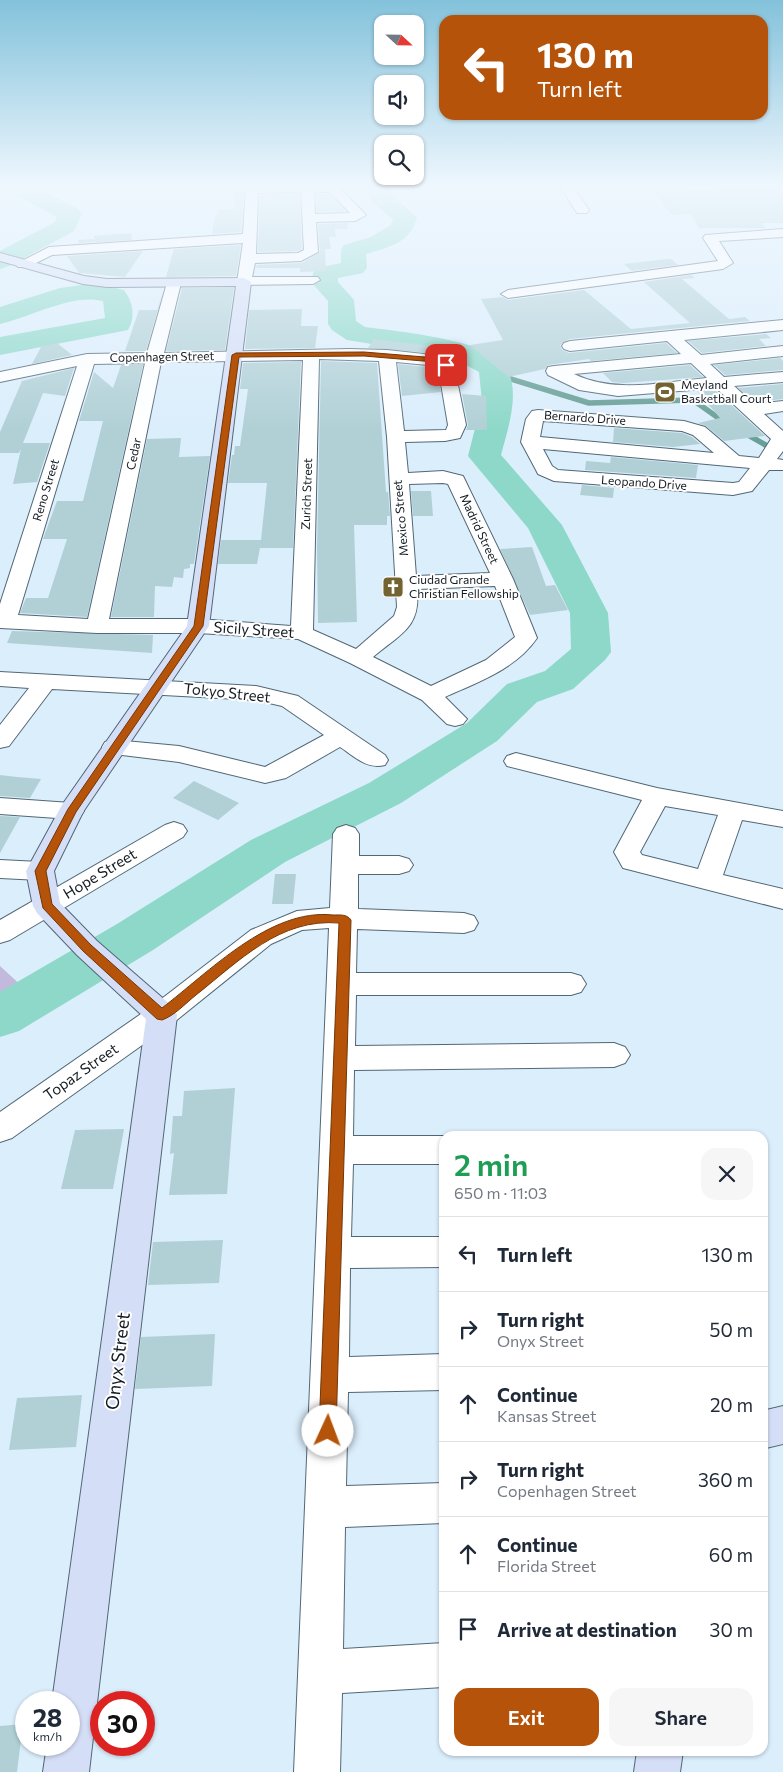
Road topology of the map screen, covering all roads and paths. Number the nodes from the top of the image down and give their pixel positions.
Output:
1 (33, 267) edge
2 (247, 267) edge
3 (710, 267) edge
4 (314, 280) dead end
5 (244, 282) junction
6 (174, 283) junction
7 (508, 294) dead end
8 (783, 325) edge
9 (671, 336) junction
10 (570, 346) dead end
11 (783, 351) edge
12 (311, 354) junction
13 (236, 355) junction
14 (387, 356) junction
15 (154, 358) junction
16 (87, 359) junction
17 (696, 359) junction
18 (783, 377) edge
19 (2, 381) edge
20 (722, 384) junction
21 (783, 406) edge
22 (751, 410) junction
23 (396, 437) junction
24 (781, 438) edge
25 (530, 442) junction
26 (733, 460) junction
27 (774, 464) edge
28 (398, 479) junction
29 (503, 579) junction
30 (408, 583) junction
31 (2, 622) edge
32 (97, 626) junction
33 (198, 626) junction
34 (302, 633) junction
35 (358, 658) junction
36 (0, 679) edge
37 (46, 681) junction
38 (156, 686) junction
39 (430, 695) junction
40 (455, 719) dead end
41 (341, 736) junction
42 (0, 741) edge
43 (114, 747) junction
44 (376, 760) dead end
45 (516, 761) dead end
46 (656, 796) junction
47 (0, 806) edge
48 (733, 809) junction
49 (71, 811) junction
50 (783, 818) edge
51 (174, 830) dead end
52 (399, 865) dead end
53 (0, 868) edge
54 (40, 871) junction
55 (707, 880) junction
56 (783, 899) edge
57 (47, 906) junction
58 (345, 920) junction
59 (464, 923) dead end
60 (0, 933) edge
61 (341, 984) junction
62 (571, 984) dead end
63 (162, 1015) junction
64 (614, 1055) dead end
65 (339, 1058) junction
66 (0, 1129) edge
67 (336, 1150) junction
68 (439, 1150) edge
69 (439, 1252) edge
70 (333, 1253) junction
71 (439, 1372) edge
72 (329, 1374) junction
73 (783, 1425) edge
74 (768, 1429) edge
75 (439, 1503) edge
76 (325, 1507) junction
77 (439, 1666) edge
78 (320, 1672) junction
79 (659, 1756) edge
80 (66, 1772) edge
81 (317, 1772) edge
82 (657, 1772) edge

1 - 6 street
2 - 5 street
3 - 7 street
4 - 5 street
5 - 6 street
5 - 13 street
6 - 15 street, Cedar
8 - 9 street
9 - 10 street
9 - 17 street
11 - 17 street
12 - 13 street, Copenhagen Street
12 - 14 street, Copenhagen Street
12 - 34 street, Zurich Street
13 - 15 street, Copenhagen Street
13 - 33 street
14 - 23 street, Mexico Street
14 - 23 street, Copenhagen Street
15 - 16 street, Copenhagen Street
15 - 32 street, Cedar
16 - 19 street, Copenhagen Street
16 - 31 street, Reno Street
17 - 20 street
17 - 20 street
18 - 20 street
20 - 22 street
21 - 22 street
22 - 24 street
23 - 28 street, Mexico Street
24 - 27 street, Leopando Drive
25 - 26 street, Bernardo Drive
25 - 26 street, Bernardo Drive
25 - 27 street, Leopando Drive
26 - 27 street, Bernardo Drive
28 - 29 street, Madrid Street
28 - 30 street, Mexico Street
29 - 30 street
29 - 39 street, Madrid Street
30 - 35 street, Mexico Street
31 - 32 street, Sicily Street
32 - 33 street, Sicily Street
33 - 34 street, Sicily Street
33 - 38 street
34 - 35 street, Sicily Street
35 - 39 street, Sicily Street
36 - 37 street, Tokyo Street
37 - 38 street, Tokyo Street
37 - 42 street
38 - 41 street, Tokyo Street
38 - 43 street
39 - 40 street, Sicily Street
41 - 43 street
41 - 44 street, Tokyo Street
43 - 49 street
45 - 46 street
46 - 48 street
46 - 55 street
47 - 49 street
48 - 50 street
48 - 55 street
49 - 54 street
51 - 57 street, Hope Street
52 - 58 street
53 - 54 street
54 - 57 street
55 - 56 street
57 - 60 street, Hope Street
57 - 63 street
58 - 59 street, Topaz Street
58 - 61 street
58 - 63 street, Topaz Street
61 - 62 street
61 - 65 street
63 - 66 street, Topaz Street
63 - 80 street, Onyx Street
64 - 65 street
65 - 67 street
67 - 68 street
67 - 70 street
69 - 70 street
70 - 72 street
71 - 72 street
72 - 76 street
73 - 74 street
75 - 76 street
76 - 78 street
77 - 78 street
78 - 81 street
79 - 82 street

